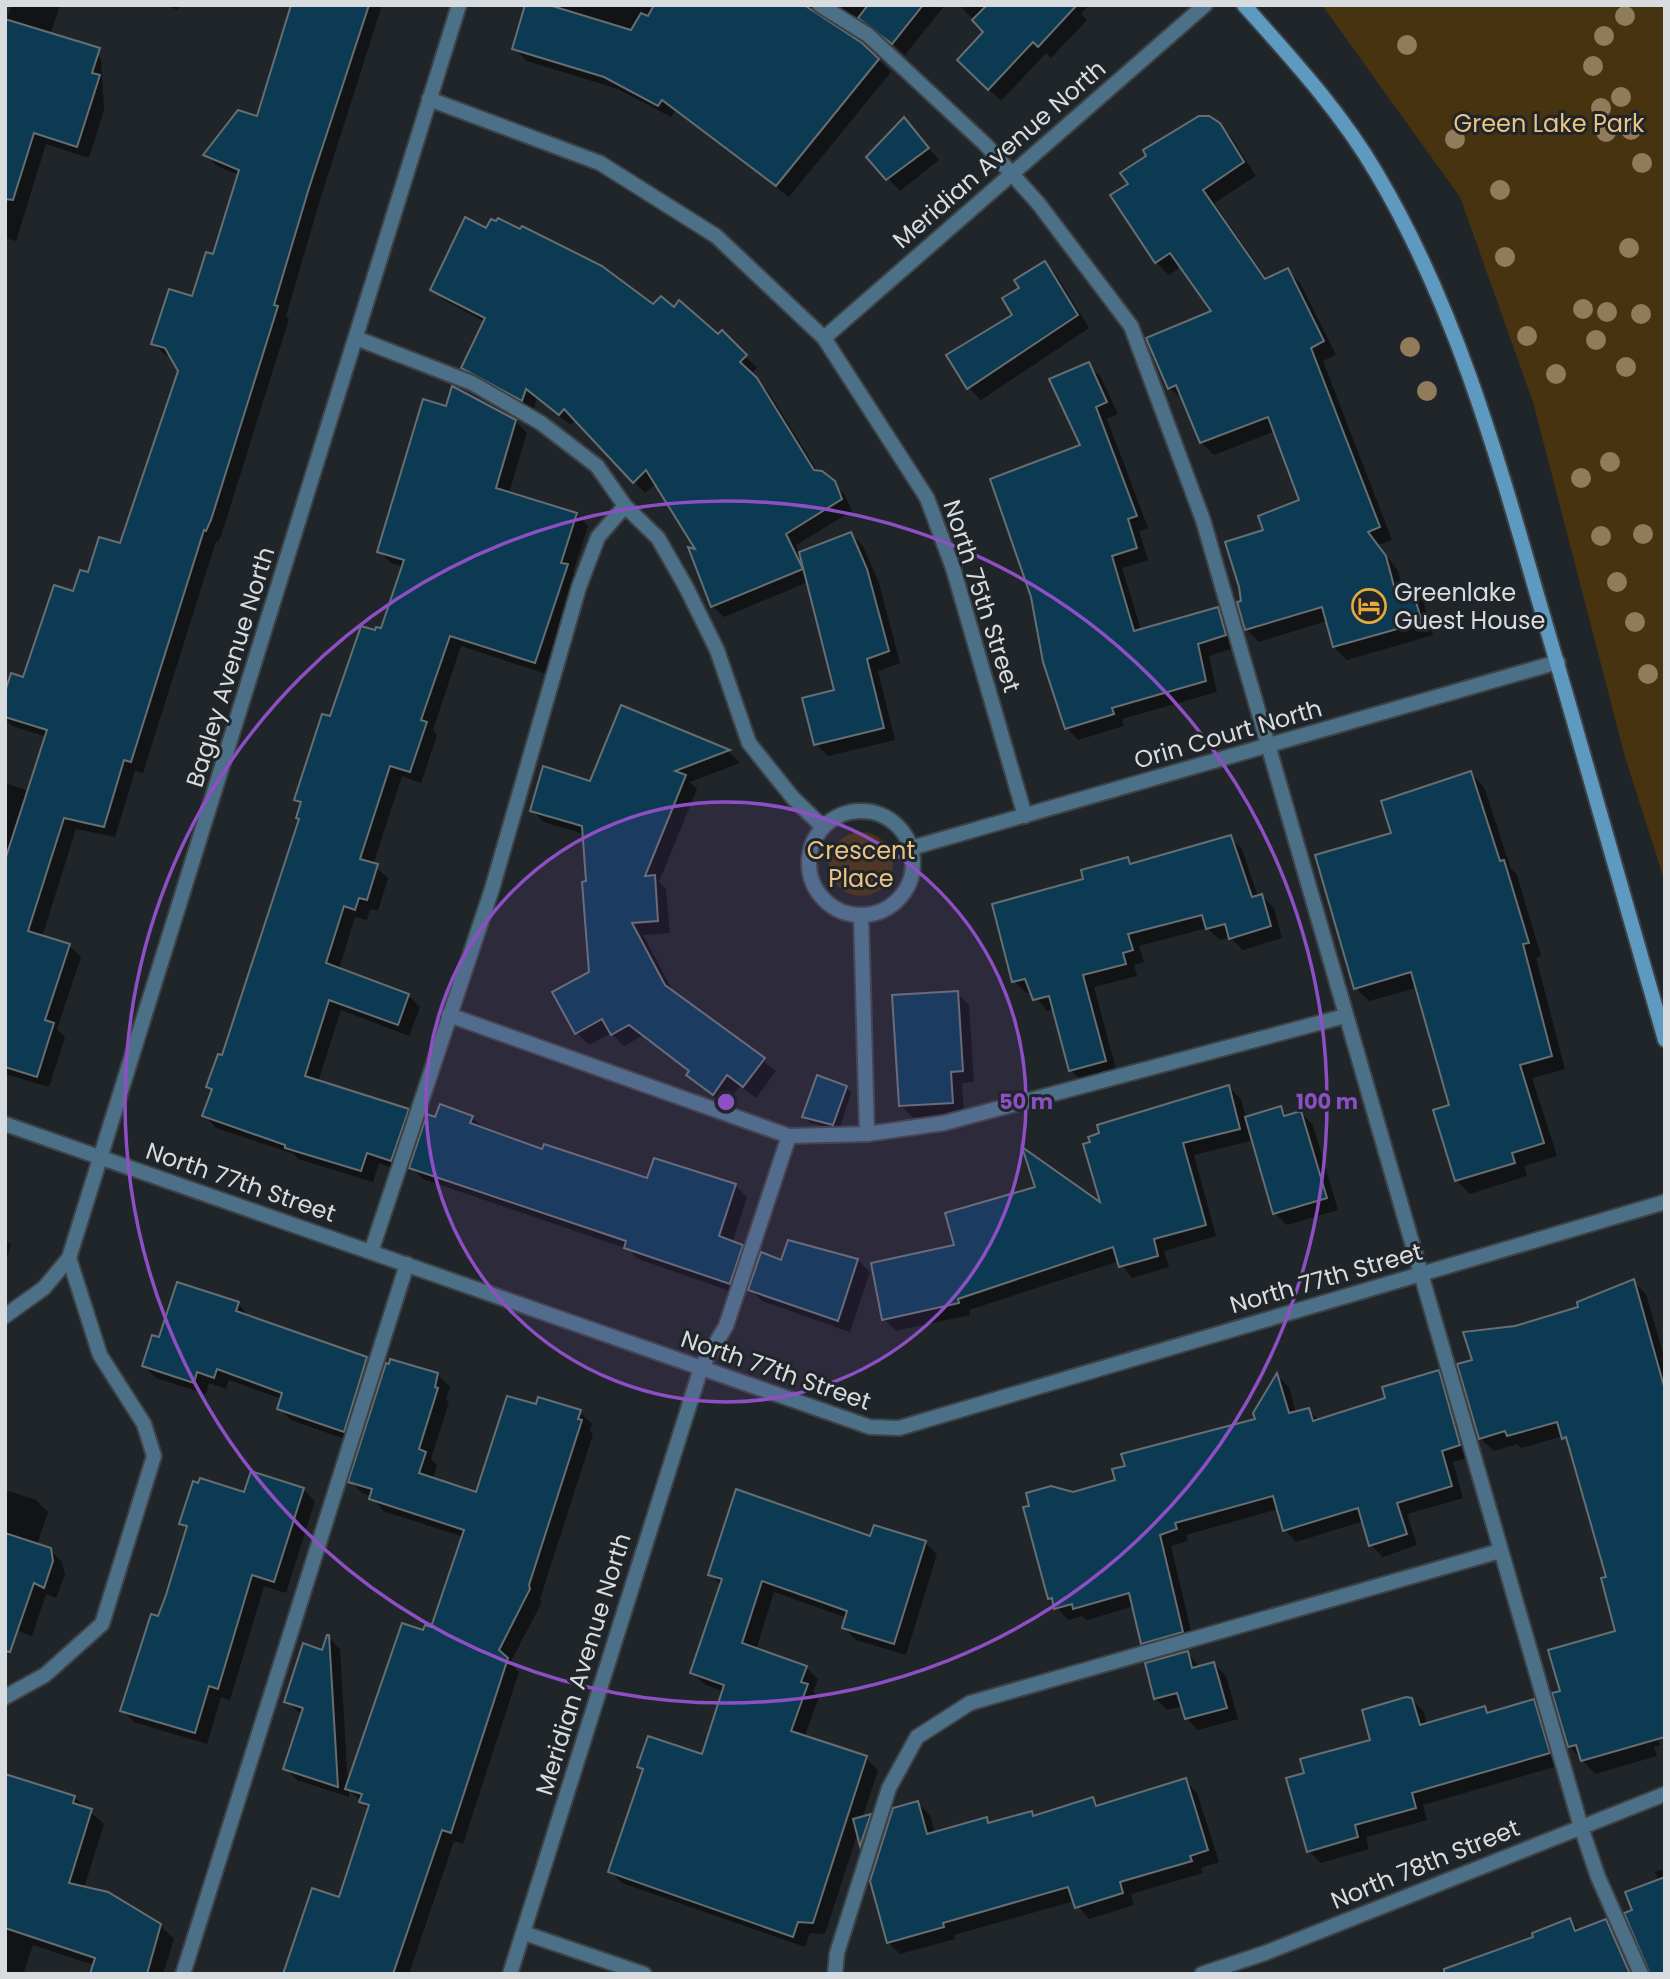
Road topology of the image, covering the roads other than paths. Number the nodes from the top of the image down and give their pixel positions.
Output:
1 (459, 5) edge
2 (820, 5) edge
3 (1205, 5) edge
4 (1244, 5) edge
5 (429, 100) junction
6 (1012, 174) junction
7 (356, 338) junction
8 (824, 338) junction
9 (625, 506) junction
10 (1558, 662) junction
11 (1267, 746) junction
12 (1025, 816) junction
13 (823, 827) junction
14 (911, 848) junction
15 (861, 915) junction
16 (449, 1015) junction
17 (1345, 1016) junction
18 (1665, 1040) edge
19 (5, 1124) edge
20 (867, 1134) junction
21 (789, 1136) junction
22 (102, 1157) junction
23 (1665, 1202) edge
24 (371, 1252) junction
25 (69, 1258) junction
26 (407, 1264) junction
27 (1420, 1274) junction
28 (5, 1316) edge
29 (701, 1368) junction
30 (1500, 1551) junction
31 (5, 1697) edge
32 (1665, 1794) edge
33 (1581, 1827) junction
34 (523, 1933) junction
35 (183, 1974) edge
36 (510, 1974) edge
37 (644, 1974) edge
38 (835, 1974) edge
39 (1202, 1974) edge
40 (1641, 1974) edge

1 - 5 street, Bagley Avenue North
2 - 6 street
3 - 6 street, Meridian Avenue North
4 - 10 main road
5 - 7 street, Bagley Avenue North
5 - 8 street, North 75th Street
6 - 8 street, Meridian Avenue North
6 - 11 street
7 - 9 street
7 - 22 street, Bagley Avenue North
8 - 12 street, North 75th Street
9 - 13 street
9 - 16 street
10 - 11 street, Orin Court North
10 - 18 main road
11 - 12 street, Orin Court North
11 - 17 street
12 - 14 street, Orin Court North
13 - 14 street
13 - 15 street
14 - 15 street
15 - 20 street
16 - 21 street
16 - 24 street
17 - 20 street
17 - 27 street
19 - 22 street, North 77th Street
20 - 21 street
21 - 29 street, Meridian Avenue North
22 - 24 street, North 77th Street
22 - 25 street, Bagley Avenue North
23 - 27 street, North 77th Street
24 - 26 street, North 77th Street
25 - 28 street, Bagley Avenue North
25 - 31 street
26 - 29 street, North 77th Street
26 - 35 street
27 - 29 street, North 77th Street
27 - 30 street
29 - 34 street, Meridian Avenue North
30 - 33 street
30 - 38 street
32 - 33 street, North 78th Street
33 - 39 street, North 78th Street
33 - 40 street
34 - 36 street, Meridian Avenue North
34 - 37 street

